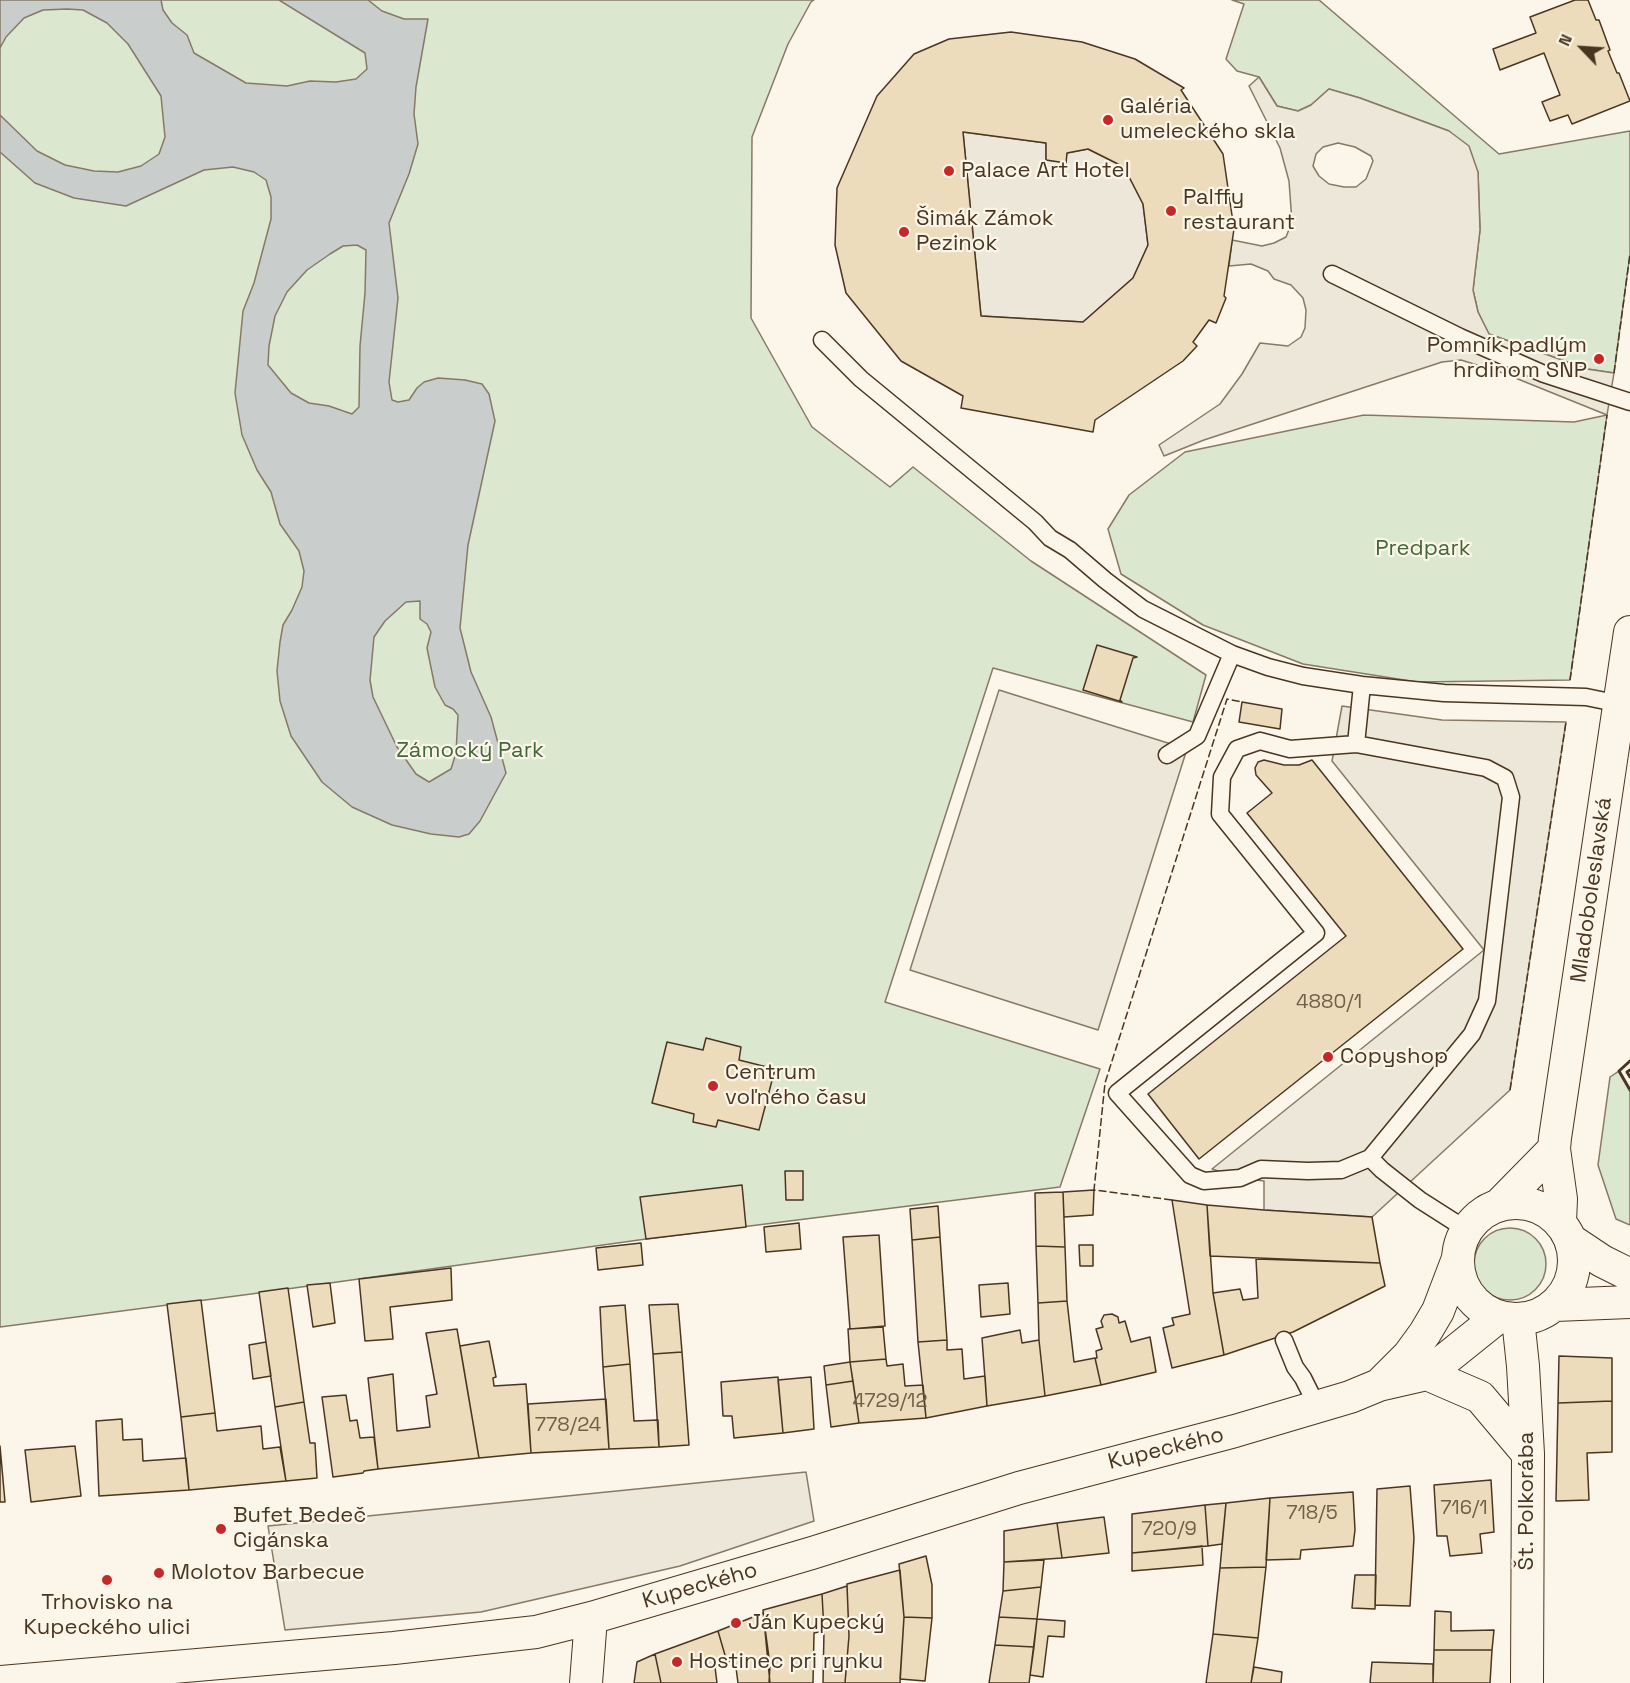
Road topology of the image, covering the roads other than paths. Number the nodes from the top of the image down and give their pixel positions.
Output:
1 (1332, 274) dead end
2 (822, 340) dead end
3 (1630, 402) edge
4 (1630, 632) edge
5 (1232, 654) junction
6 (1362, 685) junction
7 (1620, 704) junction
8 (1356, 744) junction
9 (1167, 755) dead end
10 (1554, 1149) junction
11 (1370, 1158) junction
12 (1499, 1205) junction
13 (1467, 1230) junction
14 (1566, 1231) junction
15 (1457, 1261) junction
16 (1630, 1275) edge
17 (1630, 1302) edge
18 (1555, 1305) junction
19 (1508, 1318) junction
20 (1284, 1340) dead end
21 (1427, 1374) junction
22 (1379, 1385) junction
23 (1318, 1408) junction
24 (1528, 1454) junction
25 (591, 1618) junction
26 (0, 1682) edge
27 (586, 1683) edge
28 (1527, 1683) edge

1 - 3 lane
2 - 5 lane
4 - 7 street, Mladoboleslavská
5 - 6 lane
5 - 9 lane
6 - 7 lane
6 - 8 lane
7 - 10 street, Mladoboleslavská
8 - 11 lane
8 - 11 lane
10 - 12 street
10 - 14 street, Mladoboleslavská
11 - 13 lane
12 - 13 street
12 - 14 street
13 - 15 street
14 - 16 street
14 - 18 street
15 - 19 street
15 - 22 street, Kupeckého
17 - 18 street
18 - 19 street
19 - 21 street, Kupeckého
19 - 24 street, Št. Polkorába
20 - 23 lane
21 - 22 street, Kupeckého
21 - 24 street
22 - 23 street, Kupeckého
23 - 25 street, Kupeckého
24 - 28 street, Št. Polkorába
25 - 26 street, Kupeckého
25 - 27 street

